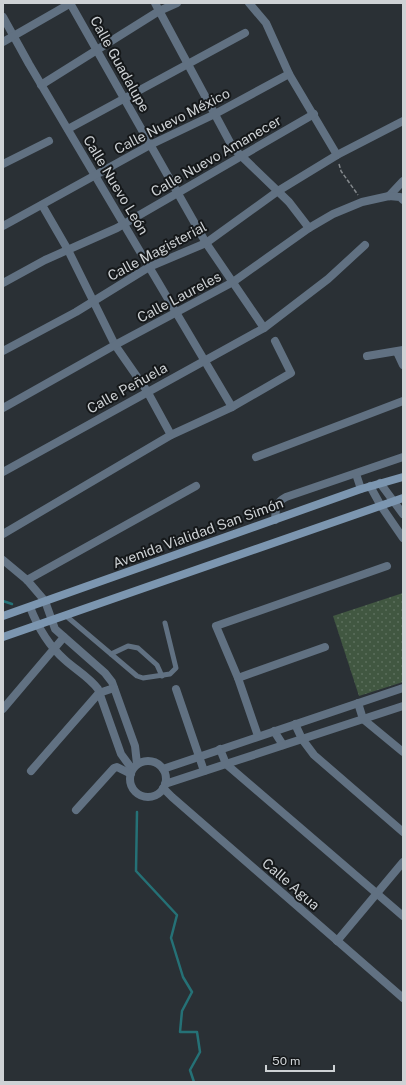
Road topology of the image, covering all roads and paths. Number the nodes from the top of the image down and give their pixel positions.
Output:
1 (71, 3) edge
2 (155, 3) edge
3 (177, 3) edge
4 (249, 3) edge
5 (160, 11) junction
6 (3, 17) edge
7 (244, 33) dead end
8 (13, 36) junction
9 (3, 42) edge
10 (96, 50) junction
11 (188, 64) junction
12 (289, 74) junction
13 (41, 85) junction
14 (124, 99) junction
15 (215, 114) junction
16 (314, 114) junction
17 (403, 121) edge
18 (68, 129) junction
19 (49, 140) dead end
20 (150, 145) junction
21 (337, 155) junction
22 (241, 156) junction
23 (3, 164) edge
24 (95, 175) junction
25 (403, 181) edge
26 (278, 191) junction
27 (177, 193) junction
28 (390, 196) junction
29 (403, 200) edge
30 (362, 202) junction
31 (42, 205) junction
32 (124, 224) junction
33 (3, 226) edge
34 (308, 228) junction
35 (206, 242) junction
36 (364, 245) dead end
37 (68, 250) junction
38 (149, 267) junction
39 (233, 282) junction
40 (3, 283) edge
41 (93, 302) junction
42 (176, 313) junction
43 (264, 328) junction
44 (275, 341) dead end
45 (115, 345) junction
46 (3, 351) edge
47 (400, 351) edge
48 (367, 356) dead end
49 (204, 360) junction
50 (403, 365) edge
51 (147, 391) junction
52 (403, 401) edge
53 (232, 407) junction
54 (3, 408) edge
55 (172, 435) junction
56 (256, 457) dead end
57 (403, 457) edge
58 (3, 472) edge
59 (356, 474) junction
60 (403, 477) edge
61 (380, 483) junction
62 (196, 486) dead end
63 (370, 486) junction
64 (361, 489) junction
65 (403, 498) edge
66 (393, 501) junction
67 (380, 506) junction
68 (403, 514) edge
69 (276, 520) junction
70 (3, 534) edge
71 (403, 538) edge
72 (3, 560) edge
73 (388, 566) dead end
74 (27, 580) junction
75 (45, 601) junction
76 (30, 607) junction
77 (65, 615) junction
78 (3, 616) edge
79 (52, 619) junction
80 (166, 623) dead end
81 (36, 624) junction
82 (3, 637) edge
83 (64, 637) junction
84 (325, 647) dead end
85 (54, 649) junction
86 (111, 654) junction
87 (162, 676) junction
88 (238, 678) junction
89 (114, 688) junction
90 (403, 688) edge
91 (176, 689) dead end
92 (99, 693) junction
93 (358, 703) junction
94 (403, 706) edge
95 (3, 709) edge
96 (363, 719) junction
97 (295, 724) junction
98 (274, 731) junction
99 (258, 736) junction
100 (302, 739) junction
101 (283, 746) junction
102 (220, 749) junction
103 (403, 752) edge
104 (200, 756) junction
105 (226, 764) junction
106 (133, 769) junction
107 (162, 769) junction
108 (30, 771) dead end
109 (204, 771) junction
110 (164, 786) junction
111 (76, 810) dead end
112 (403, 832) edge
113 (403, 862) edge
114 (377, 893) junction
115 (403, 916) edge
116 (337, 941) junction
117 (403, 998) edge

1 - 8 street
1 - 10 street, Calle Guadalupe
2 - 5 street
3 - 5 street
4 - 12 street
5 - 10 street
5 - 11 street
6 - 8 street, Calle Nuevo León
7 - 11 street
8 - 9 street
8 - 13 street, Calle Nuevo León
10 - 13 street
10 - 14 street, Calle Guadalupe
11 - 14 street
11 - 15 street
12 - 15 street, Calle Nuevo México
12 - 16 street
13 - 18 street, Calle Nuevo León
14 - 18 street
14 - 20 street, Calle Guadalupe
15 - 20 street, Calle Nuevo México
15 - 22 street
16 - 21 street
16 - 22 street, Calle Nuevo Amanecer
17 - 21 street, Calle Magisterial
18 - 24 street, Calle Nuevo León
19 - 23 street
20 - 24 street, Calle Nuevo México
20 - 27 street, Calle Guadalupe
21 - 26 street, Calle Magisterial
21 - 30 path
22 - 26 street
22 - 27 street, Calle Nuevo Amanecer
24 - 31 street, Calle Nuevo México
24 - 32 street, Calle Nuevo León
25 - 28 street
26 - 34 street
26 - 35 street, Calle Magisterial
27 - 32 street, Calle Nuevo Amanecer
27 - 35 street, Calle Guadalupe
28 - 29 street
28 - 30 street, Calle Laureles
30 - 34 street, Calle Laureles
31 - 33 street, Calle Nuevo México
31 - 37 street
32 - 37 street, Calle Nuevo Amanecer
32 - 38 street, Calle Nuevo León
34 - 39 street, Calle Laureles
35 - 38 street, Calle Magisterial
35 - 39 street, Calle Guadalupe
36 - 43 street, Calle Peñuela
37 - 40 street, Calle Nuevo Amanecer
37 - 41 street
38 - 41 street, Calle Magisterial
38 - 42 street, Calle Nuevo León
39 - 42 street, Calle Laureles
39 - 43 street, Calle Guadalupe
41 - 45 street
41 - 46 street, Calle Magisterial
42 - 45 street, Calle Laureles
42 - 49 street, Calle Nuevo León
43 - 49 street, Calle Peñuela
44 - 53 street
45 - 51 street
45 - 54 street, Calle Laureles
47 - 48 street
47 - 50 street
49 - 51 street, Calle Peñuela
49 - 53 street, Calle Nuevo León
51 - 55 street
51 - 58 street, Calle Peñuela
52 - 56 street
53 - 55 street
55 - 70 street
57 - 59 street
59 - 64 street
59 - 69 street
60 - 61 main road, Avenida Vialidad San Simón
61 - 63 main road, Avenida Vialidad San Simón
61 - 66 street
62 - 74 street
63 - 64 main road, Avenida Vialidad San Simón
63 - 67 street
64 - 69 main road, Avenida Vialidad San Simón
65 - 66 main road
66 - 67 main road
66 - 68 street
67 - 71 street
67 - 77 main road
69 - 75 main road, Avenida Vialidad San Simón
72 - 74 street
73 - 88 street
74 - 75 street
75 - 76 main road, Avenida Vialidad San Simón
75 - 79 street
76 - 78 main road, Avenida Vialidad San Simón
76 - 81 street
77 - 79 main road
77 - 86 lane
79 - 81 main road
79 - 83 street
80 - 87 lane
81 - 82 main road
81 - 85 street
83 - 85 street
83 - 89 street
84 - 88 street
85 - 92 street
85 - 95 street
86 - 87 lane
86 - 87 lane
88 - 99 street
89 - 92 street
89 - 106 street
90 - 93 street
91 - 104 street
92 - 106 street
92 - 108 street
93 - 96 street
93 - 97 street
94 - 96 street
96 - 100 street
96 - 103 street
97 - 98 street
97 - 100 street
98 - 99 street
98 - 101 street
99 - 102 street
100 - 101 street
100 - 112 street
101 - 105 street
102 - 104 street
102 - 105 street
104 - 107 street
104 - 109 street
105 - 109 street
105 - 114 street
106 - 107 street
106 - 110 street
106 - 111 street
107 - 110 street
109 - 110 street
110 - 116 street, Calle Agua
113 - 114 street
114 - 115 street
114 - 116 street
116 - 117 street, Calle Agua

